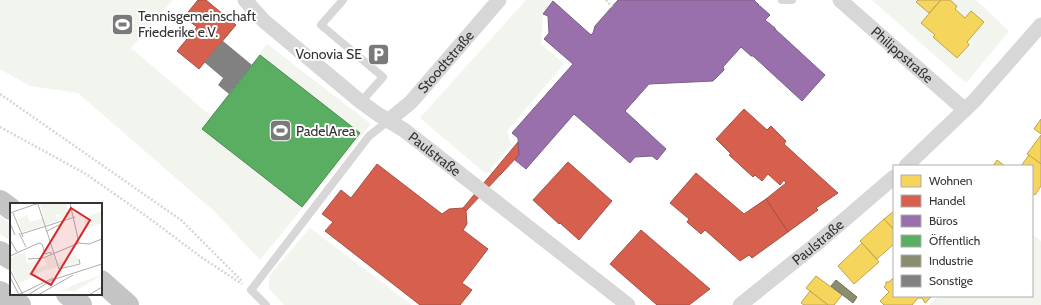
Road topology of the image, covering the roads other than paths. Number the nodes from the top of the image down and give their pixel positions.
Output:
1 (245, 0) edge
2 (342, 0) edge
3 (499, 0) edge
4 (782, 0) edge
5 (792, 0) edge
6 (840, 0) edge
7 (1041, 25) edge
8 (361, 102) junction
9 (965, 110) junction
10 (388, 121) junction
11 (907, 165) edge
12 (893, 178) edge
13 (0, 201) edge
14 (10, 208) edge
15 (0, 252) edge
16 (10, 258) edge
17 (102, 282) edge
18 (0, 292) edge
19 (68, 295) edge
20 (20, 305) edge
21 (81, 305) edge
22 (128, 305) edge
23 (266, 305) edge
24 (628, 305) edge
25 (740, 305) edge

1 - 8 street, Paulstraße
2 - 8 lane
3 - 10 street, Stoodtstraße
4 - 5 lane
6 - 9 street, Philippstraße
7 - 9 street
8 - 10 street, Paulstraße
9 - 11 street
10 - 23 lane
10 - 24 street, Paulstraße
12 - 25 street, Paulstraße
13 - 14 highway
15 - 16 highway
17 - 22 highway
18 - 20 highway
19 - 21 highway

